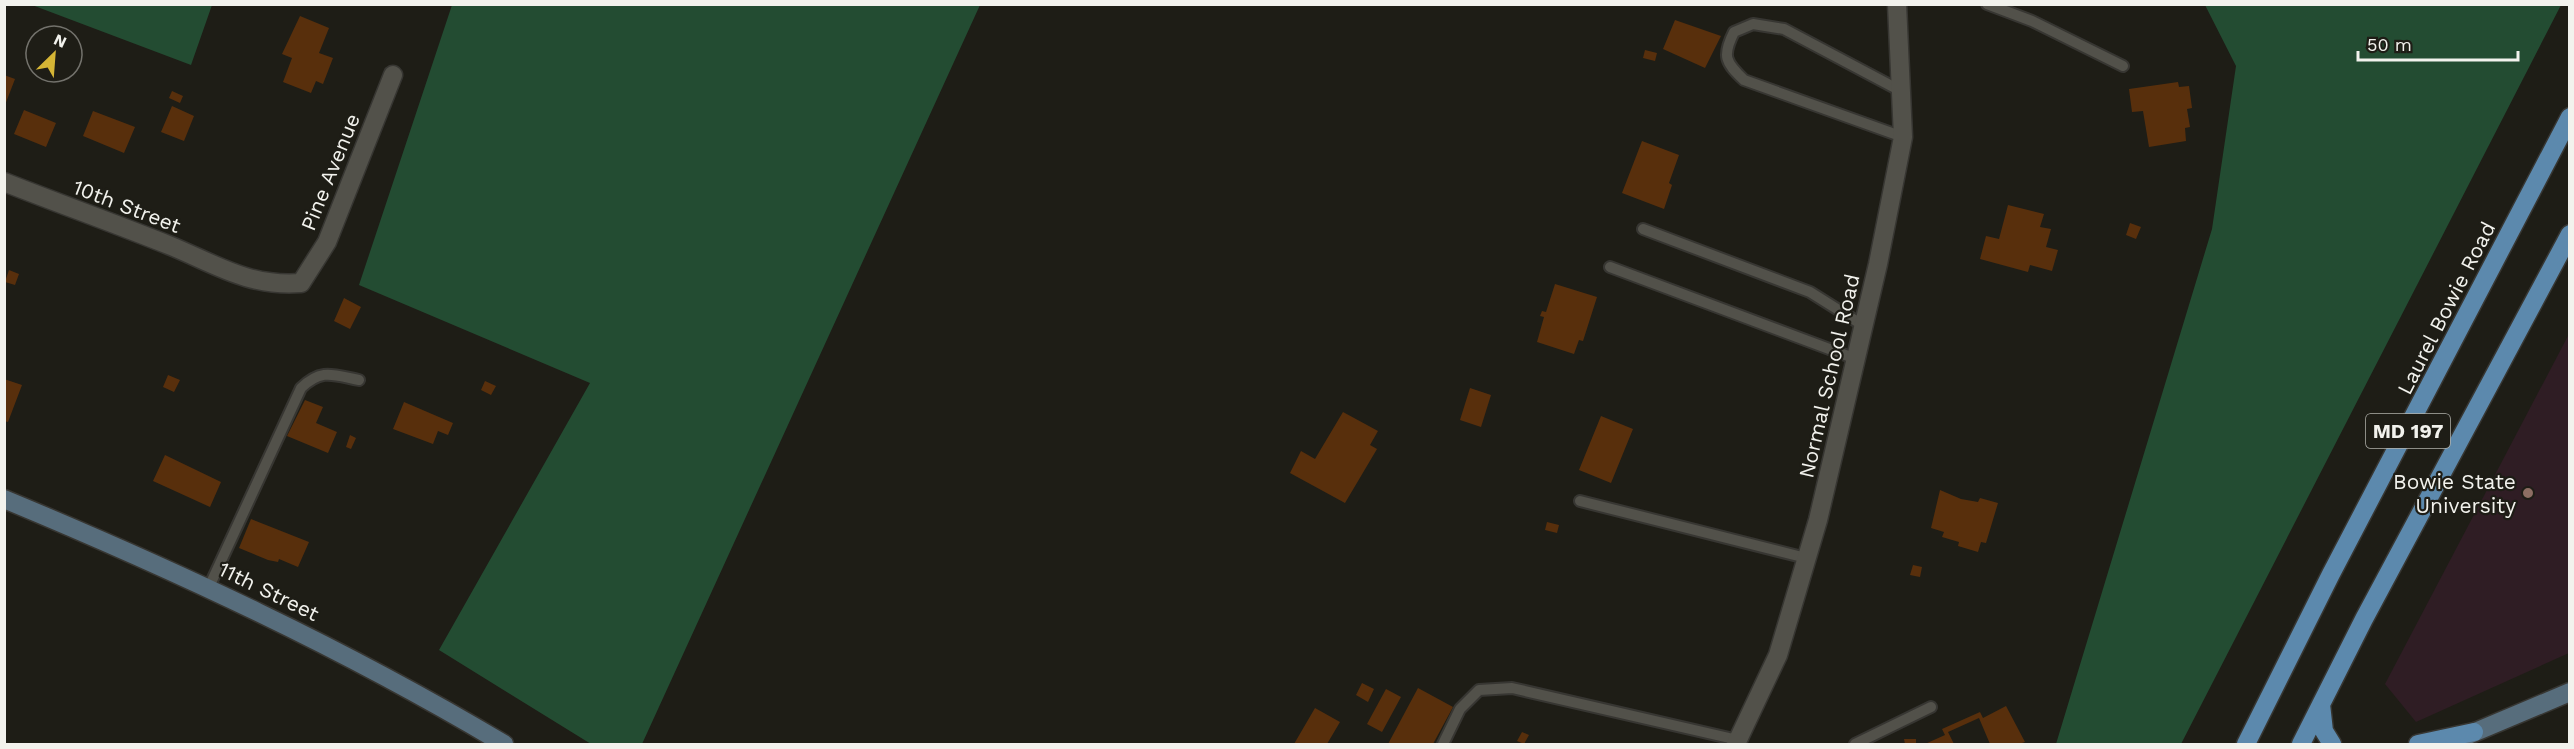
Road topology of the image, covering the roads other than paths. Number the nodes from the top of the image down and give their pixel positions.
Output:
1 (1897, 4) edge
2 (1987, 4) edge
3 (2123, 66) dead end
4 (393, 75) dead end
5 (1901, 91) junction
6 (2570, 117) edge
7 (1903, 137) junction
8 (4, 182) edge
9 (1642, 229) dead end
10 (2570, 234) edge
11 (1610, 267) dead end
12 (301, 283) joint
13 (1864, 326) junction
14 (1856, 359) junction
15 (359, 381) dead end
16 (4, 499) edge
17 (1580, 501) dead end
18 (1806, 558) junction
19 (209, 587) junction
20 (2570, 692) edge
21 (2321, 703) junction
22 (1931, 707) dead end
23 (2474, 732) junction
24 (1737, 742) edge
25 (504, 744) edge
26 (1443, 744) edge
27 (1855, 744) edge
28 (2246, 744) edge
29 (2301, 744) edge
30 (2332, 744) edge
31 (2418, 744) edge
32 (2446, 744) edge

1 - 5 street, Normal School Road
2 - 3 lane
4 - 12 street, Pine Avenue
5 - 7 street, Normal School Road
5 - 7 lane
6 - 28 main road, Laurel Bowie Road / MD 197
7 - 13 street, Normal School Road
8 - 12 street, 10th Street
9 - 13 lane
10 - 21 main road, MD 197
11 - 14 lane
13 - 14 street, Normal School Road
14 - 18 street, Normal School Road
15 - 19 lane
16 - 19 main road, 11th Street
17 - 18 lane
18 - 24 street, Normal School Road
19 - 25 main road, 11th Street
20 - 23 main road
21 - 29 main road, MD 197
21 - 30 main road
22 - 27 lane
23 - 31 main road
23 - 32 main road
24 - 26 lane

